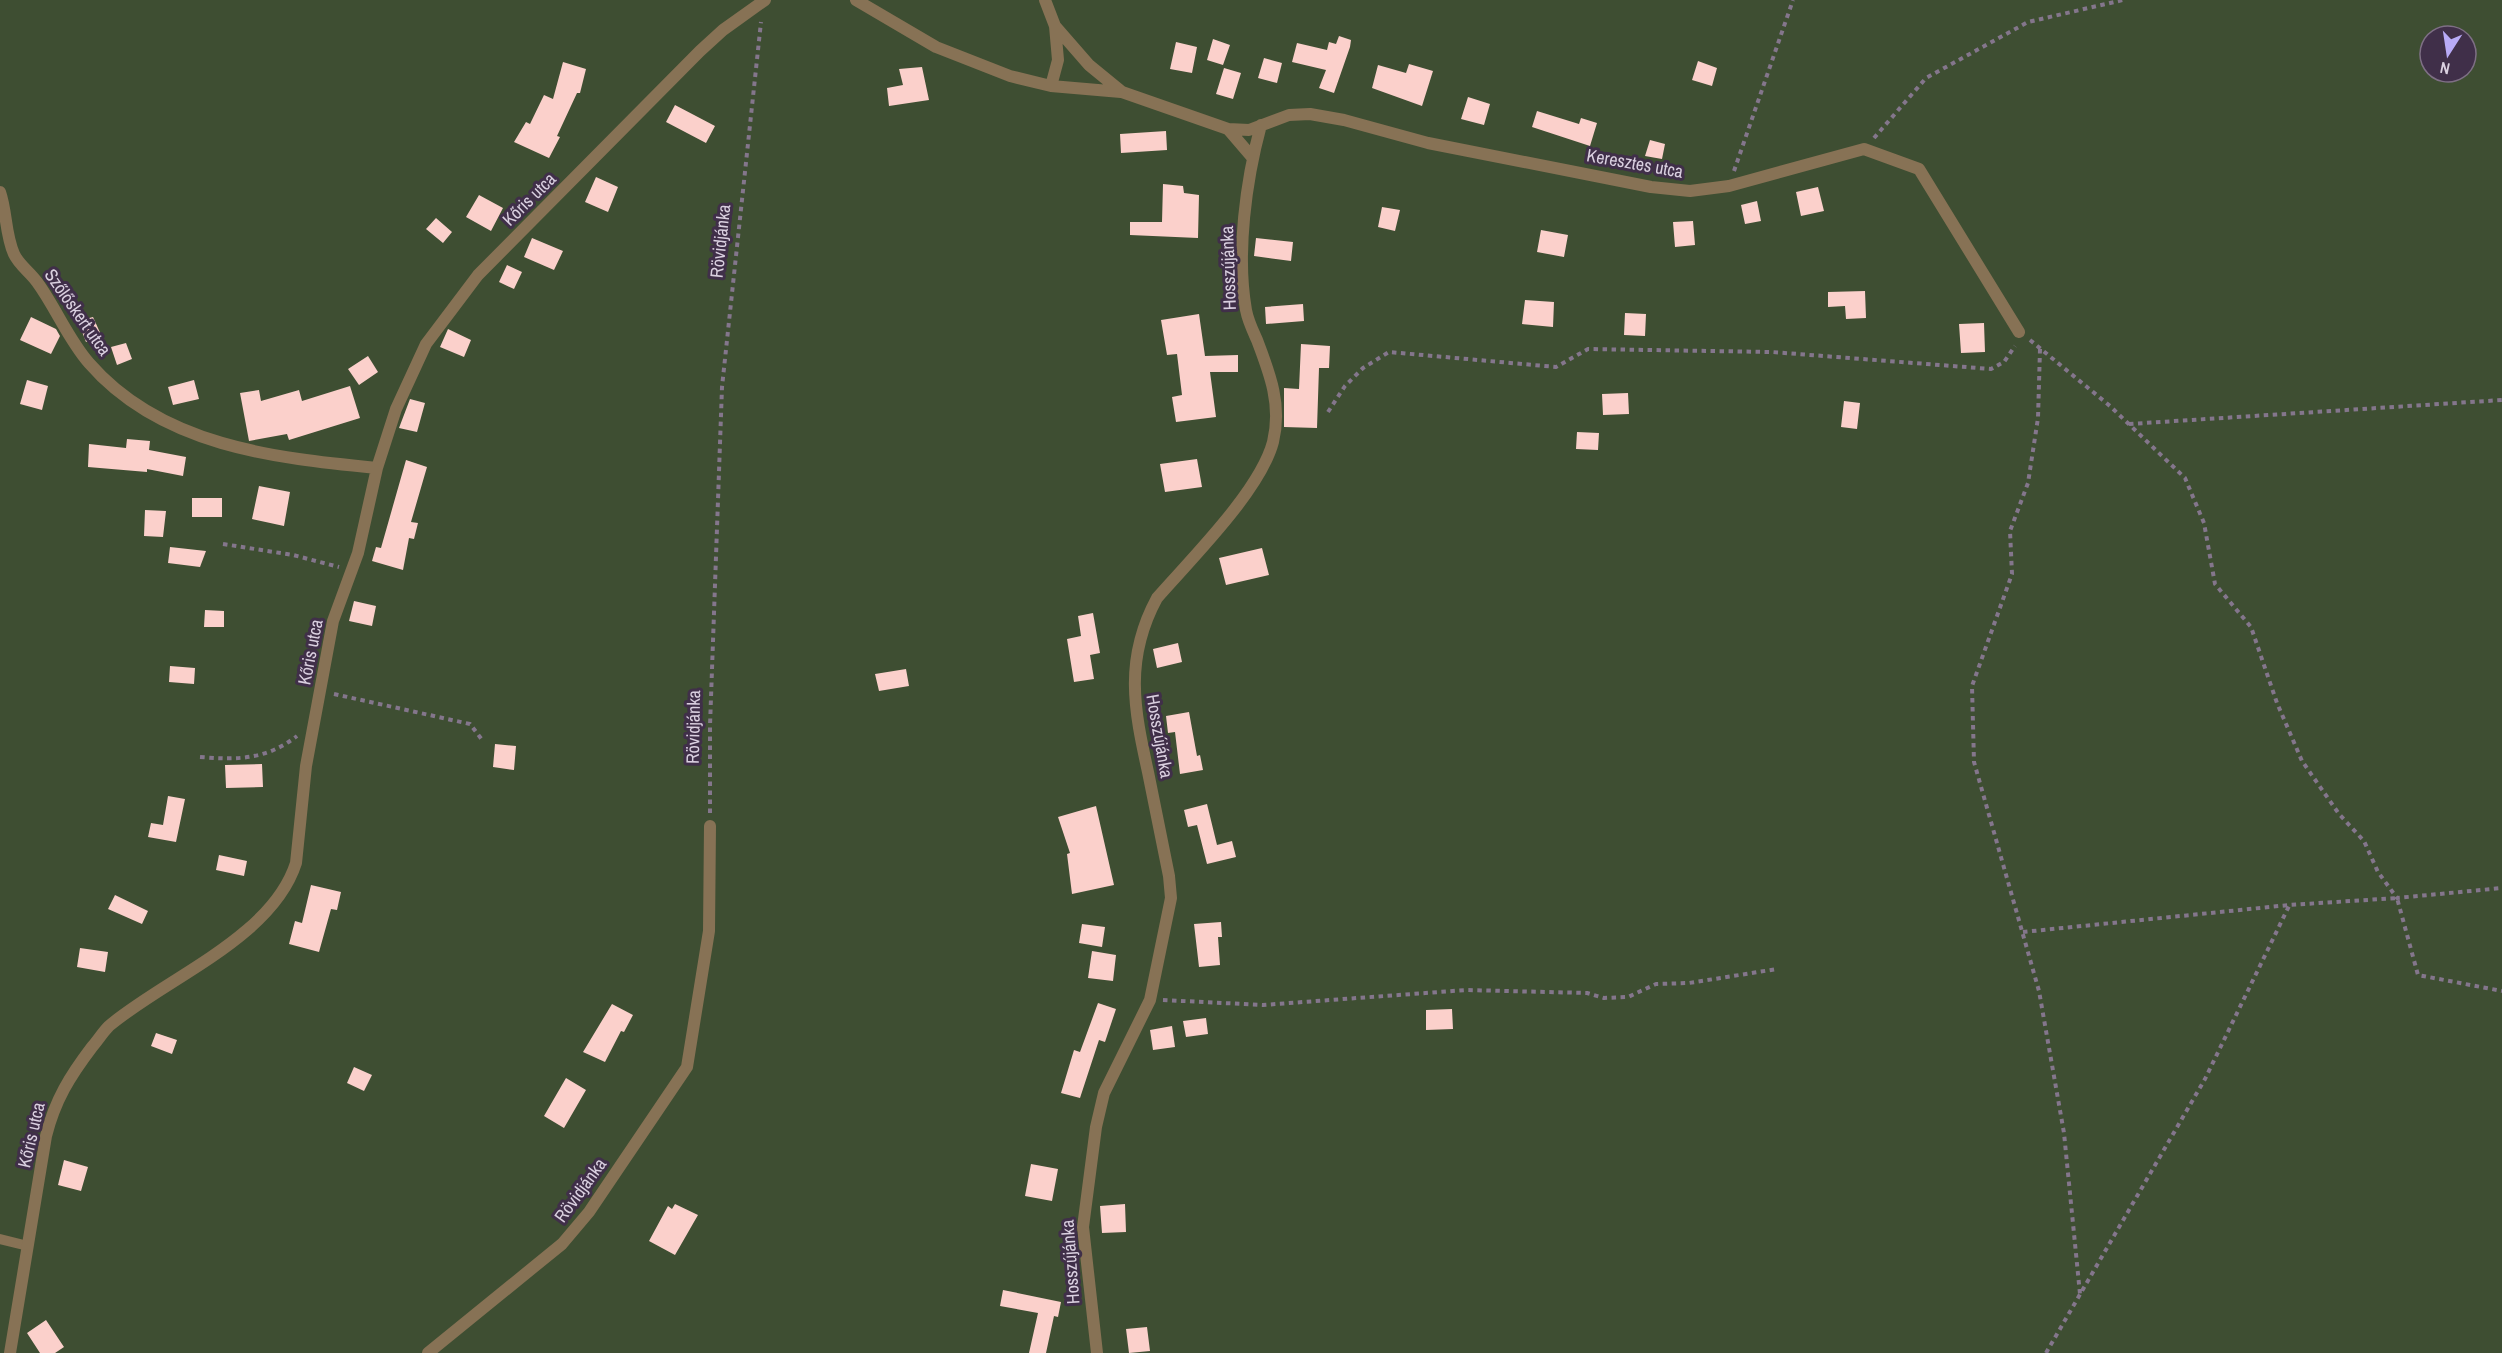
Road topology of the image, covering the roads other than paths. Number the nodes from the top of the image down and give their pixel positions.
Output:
1 (764, 0) edge
2 (856, 0) edge
3 (1045, 0) edge
4 (1055, 26) junction
5 (1051, 86) junction
6 (1122, 92) junction
7 (1261, 125) junction
8 (1228, 129) junction
9 (1252, 157) junction
10 (0, 192) edge
11 (2019, 332) road end
12 (377, 468) junction
13 (710, 826) road end
14 (0, 1239) edge
15 (28, 1246) junction
16 (10, 1353) edge
17 (428, 1353) edge
18 (1097, 1353) edge

1 - 12 street, Kőris utca
2 - 5 street
3 - 4 street, Keresztes utca
4 - 5 street
4 - 6 street, Keresztes utca
5 - 6 street
6 - 8 street, Keresztes utca
7 - 8 street, Keresztes utca
7 - 9 street
7 - 11 street, Keresztes utca
8 - 9 street
9 - 18 street, Hosszújánka
10 - 12 street, Szőlőskert utca
12 - 15 street, Kőris utca
13 - 17 street, Rövidjánka
14 - 15 lane
15 - 16 street, Kőris utca

